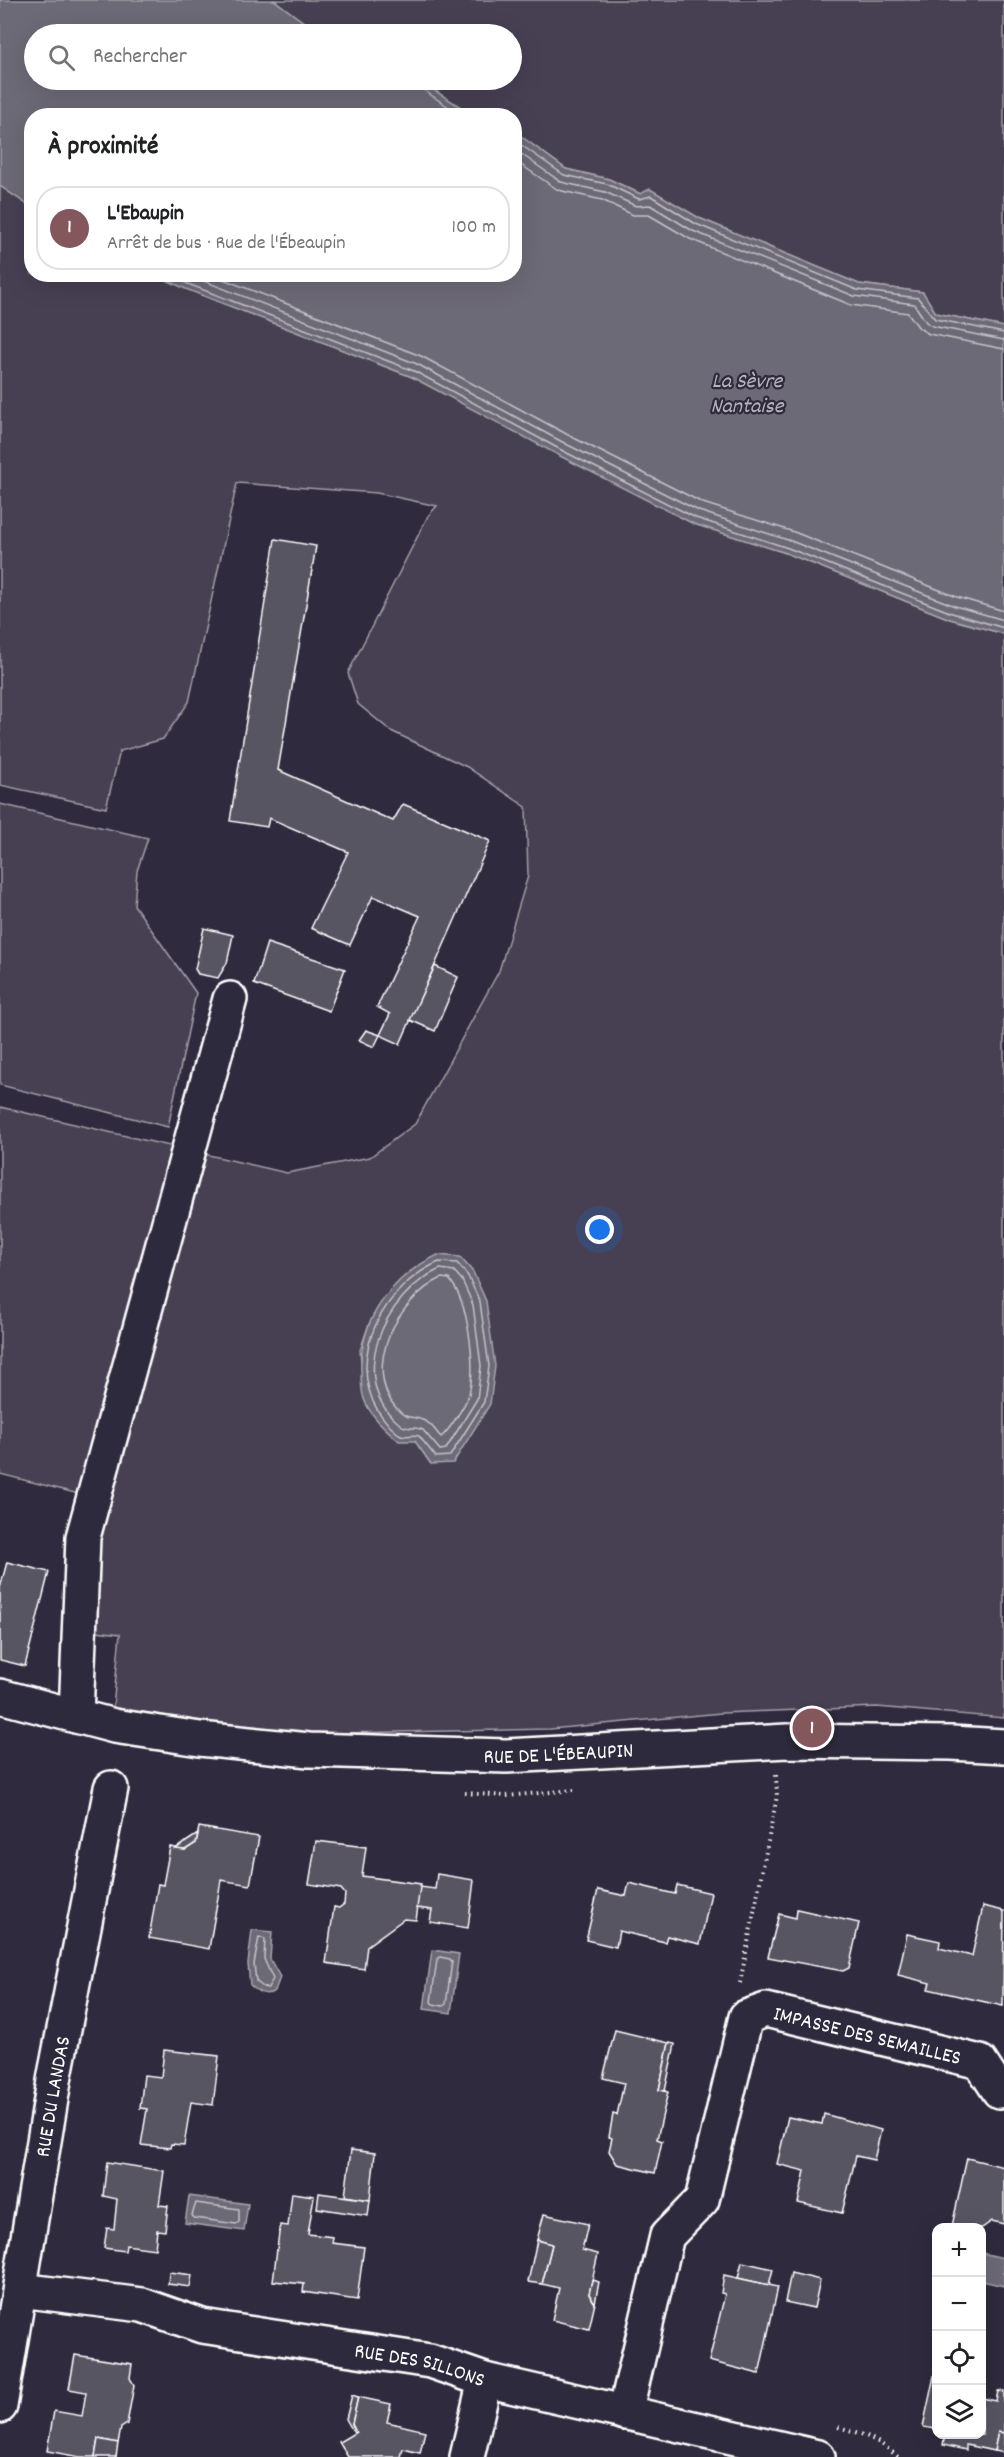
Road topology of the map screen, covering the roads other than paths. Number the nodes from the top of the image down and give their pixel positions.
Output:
1 (231, 999) dead end
2 (0, 1696) edge
3 (76, 1716) junction
4 (1004, 1746) edge
5 (111, 1788) dead end
6 (999, 2091) dead end
7 (20, 2290) junction
8 (484, 2380) junction
9 (0, 2406) edge
10 (625, 2412) junction
11 (467, 2457) edge
12 (818, 2457) edge

1 - 3 street
2 - 3 street, RUE DE L'ÉBEAUPIN
3 - 4 street, RUE DE L'ÉBEAUPIN
5 - 7 street, RUE DU LANDAS
6 - 10 street, IMPASSE DES SEMAILLES
7 - 8 street, RUE DES SILLONS
7 - 9 street, RUE DU LANDAS
8 - 10 street, RUE DES SILLONS
8 - 11 street
10 - 12 street, RUE DES SILLONS

